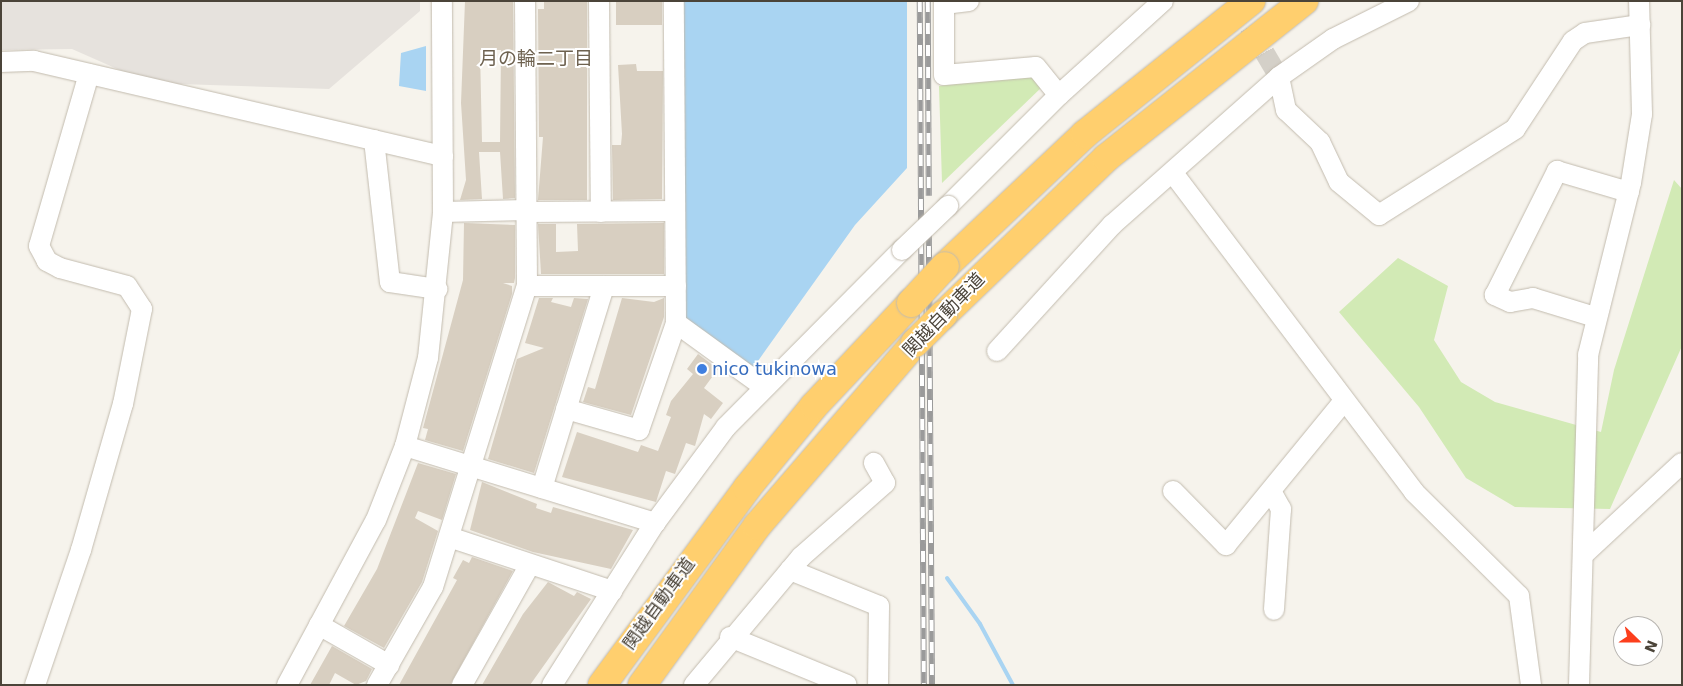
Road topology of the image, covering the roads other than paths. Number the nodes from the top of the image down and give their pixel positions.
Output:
1 (442, 1) edge
2 (525, 1) edge
3 (599, 1) edge
4 (674, 1) edge
5 (968, 1) edge
6 (1252, 1) edge
7 (1304, 1) edge
8 (1409, 1) edge
9 (1639, 1) edge
10 (944, 3) edge
11 (1151, 5) edge
12 (1640, 25) junction
13 (1, 62) edge
14 (89, 74) junction
15 (1278, 77) junction
16 (1059, 95) junction
17 (374, 140) junction
18 (443, 156) junction
19 (1173, 173) junction
20 (1629, 192) junction
21 (526, 211) junction
22 (675, 211) junction
23 (443, 212) junction
24 (601, 212) junction
25 (527, 286) junction
26 (604, 286) junction
27 (676, 286) junction
28 (437, 289) junction
29 (1595, 317) junction
30 (676, 323) junction
31 (998, 351) dead end
32 (764, 387) junction
33 (1344, 401) junction
34 (566, 410) junction
35 (405, 446) junction
36 (874, 463) dead end
37 (1682, 463) edge
38 (471, 466) junction
39 (542, 488) junction
40 (1174, 491) dead end
41 (1271, 491) junction
42 (655, 523) junction
43 (449, 537) junction
44 (1586, 553) junction
45 (529, 566) junction
46 (790, 570) junction
47 (612, 591) junction
48 (1274, 610) dead end
49 (319, 626) junction
50 (730, 637) junction
51 (389, 665) junction
52 (35, 685) edge
53 (287, 685) edge
54 (377, 685) edge
55 (462, 685) edge
56 (552, 685) edge
57 (602, 685) edge
58 (642, 685) edge
59 (694, 685) edge
60 (847, 685) edge
61 (878, 685) edge
62 (1530, 685) edge
63 (1579, 685) edge

1 - 18 street
2 - 21 street
3 - 24 street
4 - 22 street
5 - 10 street
6 - 57 highway, 関越自動車道, bridge
7 - 58 highway, 関越自動車道, bridge
8 - 15 street
9 - 12 street
10 - 16 street
11 - 16 street
12 - 15 street
12 - 20 street
13 - 14 street
14 - 17 street
14 - 52 street
15 - 19 street
16 - 32 street, bridge
17 - 18 street
17 - 28 street
18 - 23 street
19 - 31 street
19 - 33 street
20 - 29 street
20 - 29 street
21 - 23 street
21 - 24 street
21 - 25 street
22 - 24 street
22 - 27 street
23 - 28 street
25 - 26 street
25 - 38 street
26 - 27 street
26 - 34 street
27 - 30 street
28 - 35 street
29 - 44 street
30 - 32 street
30 - 34 street
32 - 42 street
33 - 41 street
33 - 62 street
34 - 39 street
35 - 38 street
35 - 49 street
36 - 46 street
37 - 44 street
38 - 39 street
38 - 43 street
39 - 42 street
40 - 41 street
41 - 48 street
42 - 47 street
43 - 45 street
43 - 51 street
44 - 63 street
45 - 47 street
45 - 55 street
46 - 50 street
46 - 61 street
47 - 56 street
49 - 51 street
49 - 53 street
50 - 59 street
50 - 60 street
51 - 54 street

